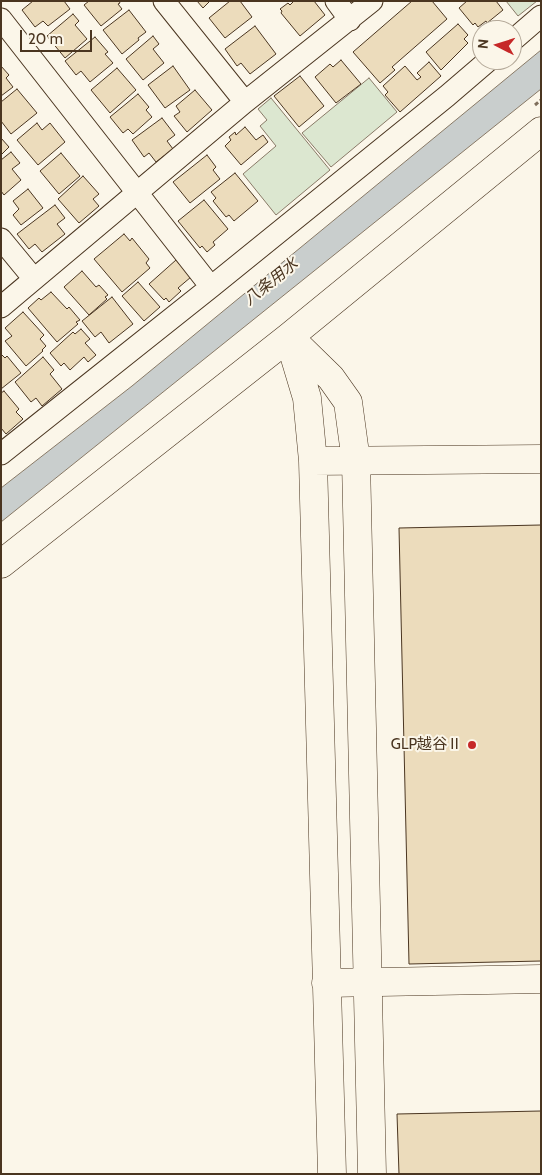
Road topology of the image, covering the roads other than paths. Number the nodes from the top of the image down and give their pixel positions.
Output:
1 (164, 1) edge
2 (336, 1) edge
3 (372, 1) edge
4 (541, 16) edge
5 (1, 19) edge
6 (350, 20) junction
7 (522, 32) edge
8 (478, 70) edge
9 (245, 102) junction
10 (541, 131) edge
11 (138, 192) junction
12 (1, 239) edge
13 (34, 279) junction
14 (212, 287) junction
15 (1, 307) edge
16 (289, 337) junction
17 (1, 454) edge
18 (541, 459) edge
19 (356, 461) junction
20 (314, 462) junction
21 (1, 564) edge
22 (541, 980) edge
23 (367, 982) junction
24 (326, 983) junction
25 (332, 1174) edge
26 (372, 1174) edge

1 - 9 street
2 - 6 street
3 - 6 street
4 - 7 street
5 - 11 street
6 - 9 street
8 - 14 street
9 - 11 street
10 - 16 street
11 - 13 street
11 - 14 street
12 - 13 street
13 - 15 street
14 - 17 street
16 - 19 street
16 - 20 street
16 - 21 street
18 - 19 street
19 - 20 street
19 - 23 street
20 - 24 street
22 - 23 street
23 - 24 street
23 - 26 street
24 - 25 street

